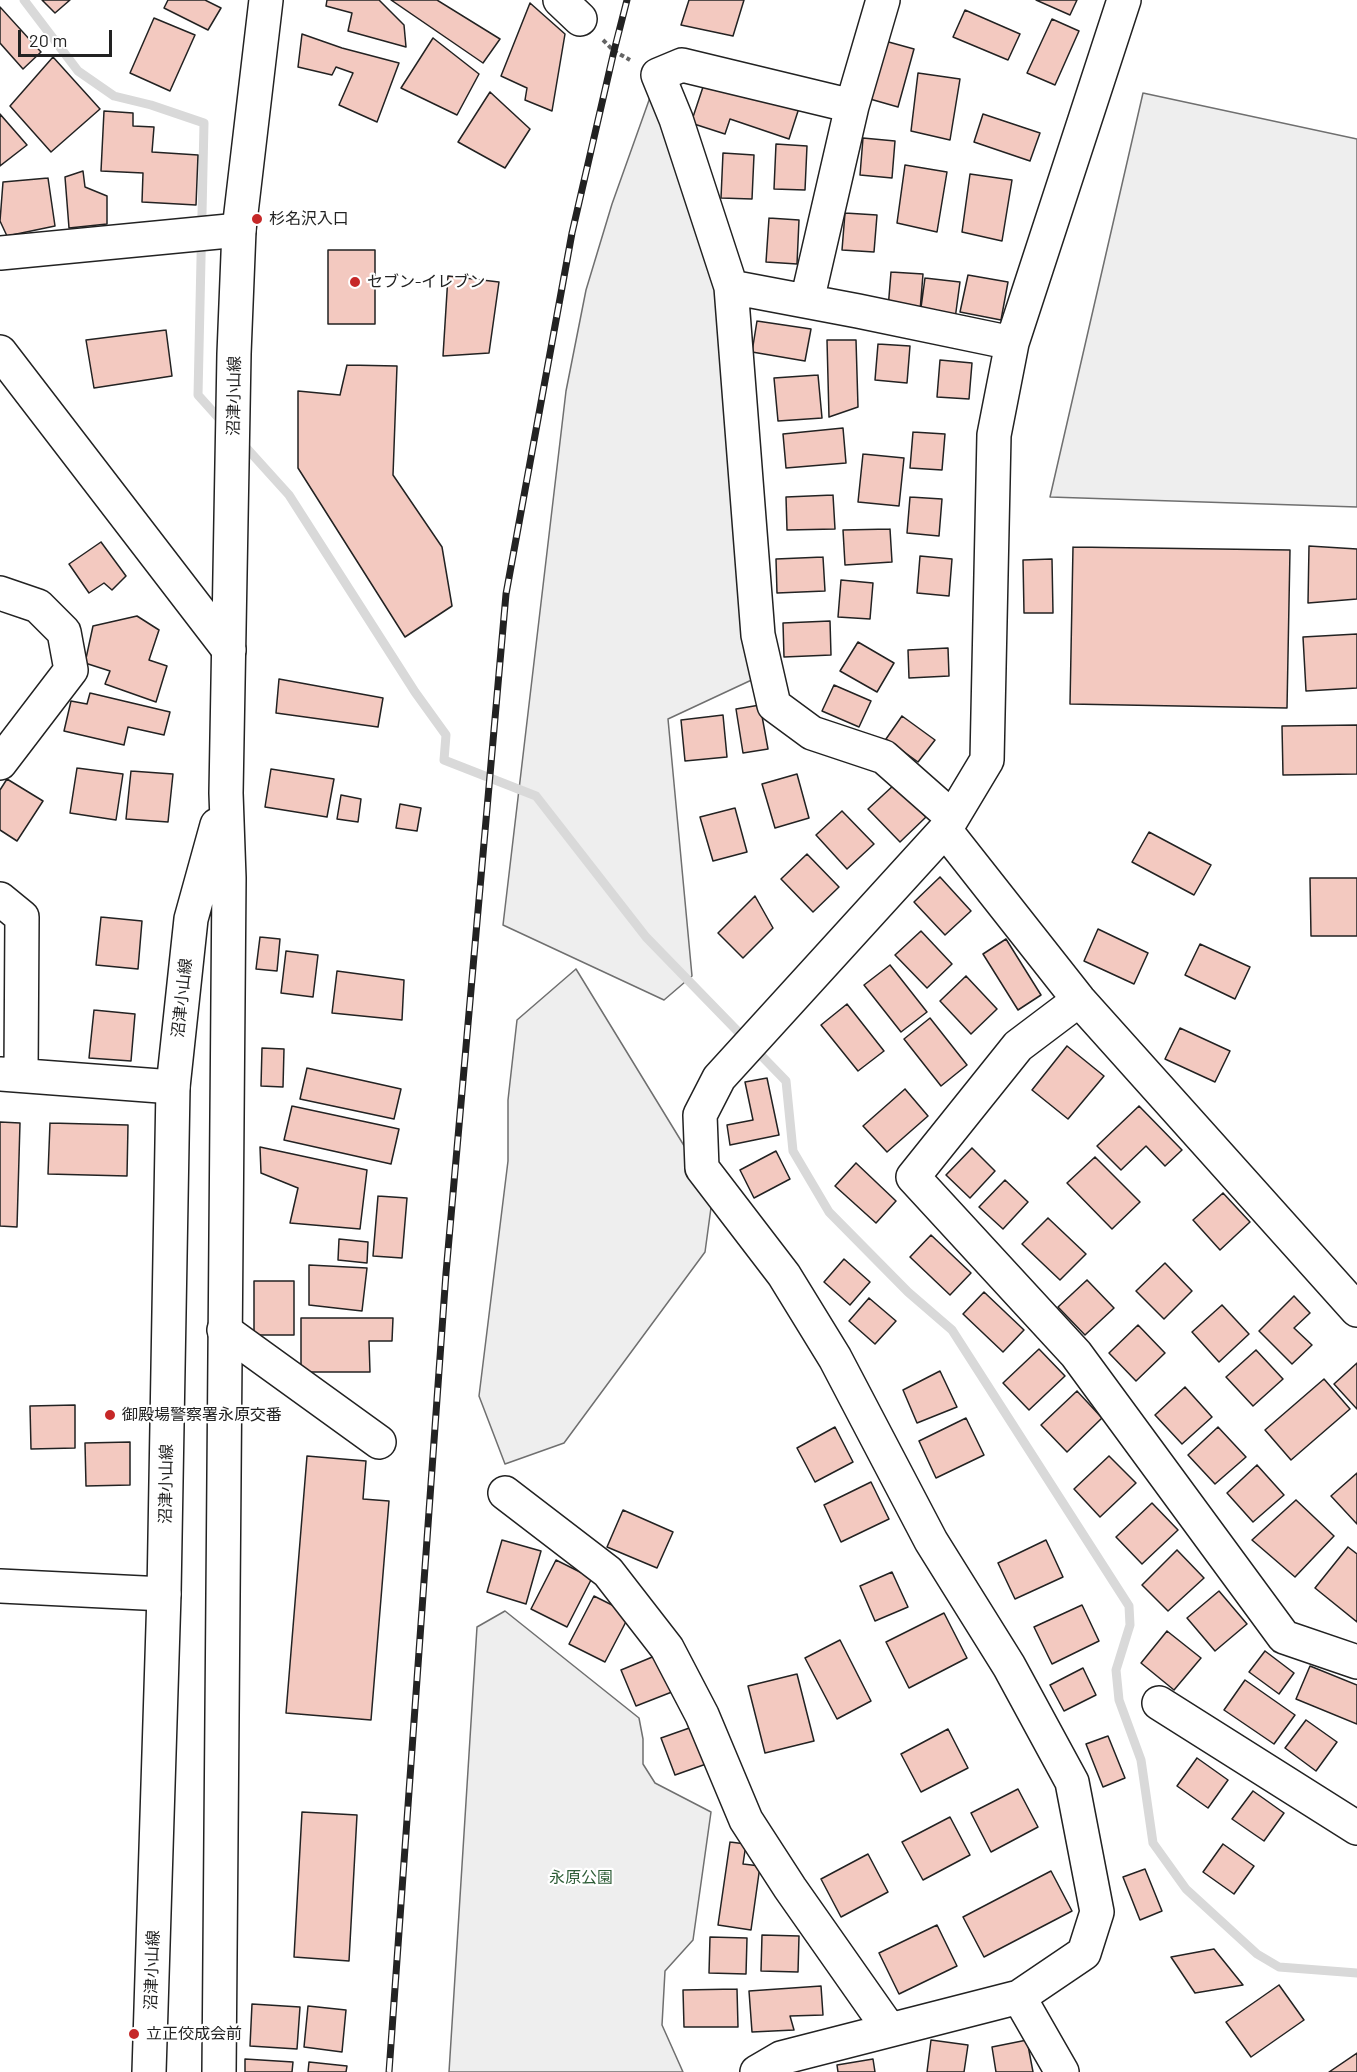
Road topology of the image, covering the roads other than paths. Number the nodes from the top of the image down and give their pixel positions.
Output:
1 (883, 0) edge
2 (1124, 0) edge
3 (264, 1) edge
4 (852, 106) junction
5 (239, 230) junction
6 (0, 253) edge
7 (731, 287) junction
8 (807, 301) junction
9 (1012, 343) junction
10 (0, 352) edge
11 (0, 593) edge
12 (229, 650) junction
13 (0, 763) edge
14 (226, 793) junction
15 (949, 824) junction
16 (0, 899) edge
17 (1079, 1000) junction
18 (10, 1074) edge
19 (173, 1087) junction
20 (1357, 1310) edge
21 (224, 1330) junction
22 (379, 1442) dead end
23 (505, 1493) dead end
24 (0, 1586) edge
25 (164, 1594) junction
26 (1357, 1662) edge
27 (1159, 1703) dead end
28 (1357, 1828) edge
29 (1019, 1997) junction
30 (889, 2030) junction
31 (149, 2072) edge
32 (219, 2072) edge
33 (756, 2072) edge
34 (1062, 2072) edge

1 - 4 street
2 - 9 street
3 - 5 street, 沼津小山線
4 - 7 street
4 - 8 street
5 - 6 street
5 - 12 street, 沼津小山線
7 - 8 street
7 - 15 street
8 - 9 street
9 - 15 street
10 - 12 street
11 - 13 street
12 - 14 street, 沼津小山線
14 - 19 street, 沼津小山線
14 - 21 street, 沼津小山線
15 - 17 street
15 - 29 street
16 - 18 street
17 - 20 street
17 - 26 street
18 - 19 street
19 - 25 street, 沼津小山線
21 - 22 street
21 - 32 street, 沼津小山線
23 - 30 street
24 - 25 street
25 - 31 street, 沼津小山線
27 - 28 street
29 - 30 street
29 - 34 street
30 - 33 street

